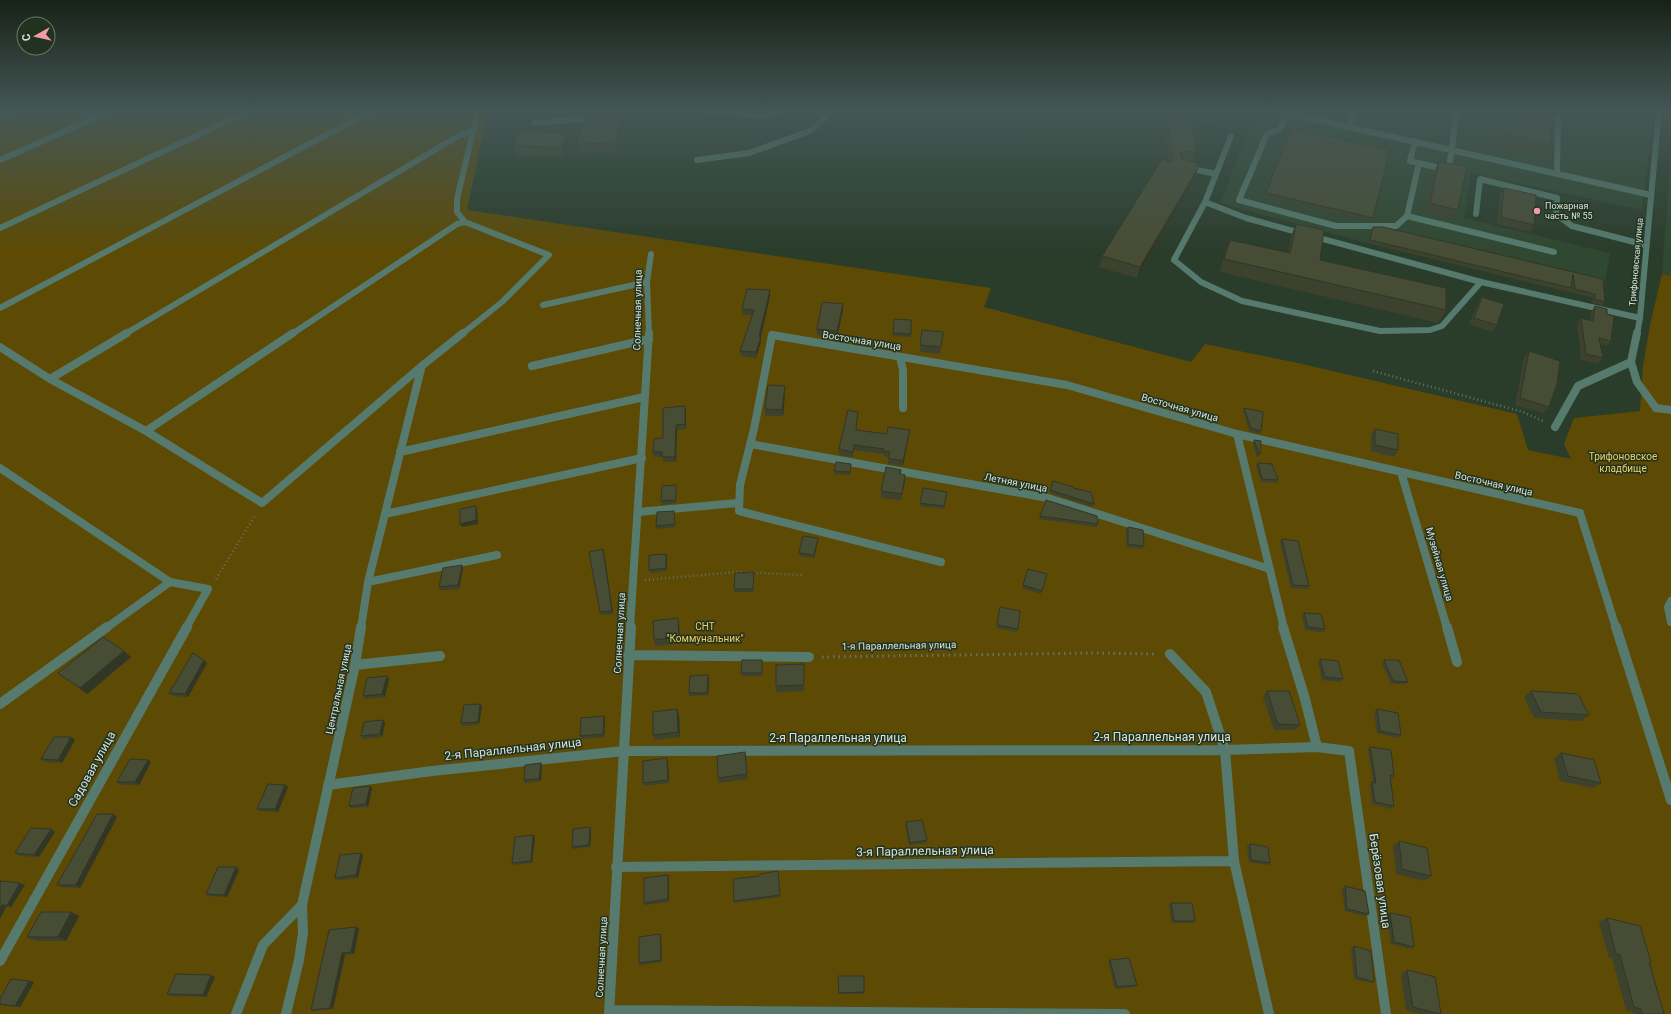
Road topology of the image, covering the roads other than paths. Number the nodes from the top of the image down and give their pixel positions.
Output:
1 (150, 157) edge
2 (284, 157) edge
3 (421, 157) edge
4 (467, 157) edge
5 (717, 157) edge
6 (1223, 157) edge
7 (1257, 157) edge
8 (1411, 157) edge
9 (1451, 157) edge
10 (1485, 157) edge
11 (1557, 157) edge
12 (1655, 157) edge
13 (697, 160) dead end
14 (1419, 163) junction
15 (1181, 166) edge
16 (1557, 173) junction
17 (1216, 174) junction
18 (1651, 195) junction
19 (1205, 202) junction
20 (1476, 214) dead end
21 (1407, 216) junction
22 (465, 222) junction
23 (0, 228) edge
24 (1646, 245) junction
25 (1554, 252) dead end
26 (651, 254) dead end
27 (648, 282) junction
28 (1481, 282) junction
29 (543, 305) dead end
30 (0, 308) edge
31 (1640, 318) junction
32 (648, 339) junction
33 (0, 347) edge
34 (900, 357) junction
35 (1631, 362) junction
36 (532, 366) dead end
37 (421, 370) dead end
38 (50, 379) junction
39 (644, 397) junction
40 (903, 408) dead end
41 (1671, 410) edge
42 (1554, 427) road end
43 (146, 431) junction
44 (1237, 434) junction
45 (750, 444) junction
46 (400, 452) junction
47 (642, 458) junction
48 (0, 468) edge
49 (1401, 472) junction
50 (737, 503) junction
51 (638, 512) junction
52 (385, 514) junction
53 (497, 555) dead end
54 (941, 562) dead end
55 (1270, 569) junction
56 (170, 582) junction
57 (368, 582) junction
58 (1671, 602) edge
59 (1671, 622) edge
60 (1170, 654) road end
61 (628, 655) junction
62 (440, 656) dead end
63 (809, 657) road end
64 (1457, 662) dead end
65 (355, 664) junction
66 (0, 704) edge
67 (1317, 747) junction
68 (1226, 750) junction
69 (624, 751) junction
70 (1349, 751) joint
71 (328, 785) junction
72 (1671, 800) edge
73 (1234, 861) junction
74 (616, 867) junction
75 (302, 905) junction
76 (0, 961) edge
77 (609, 1012) edge
78 (236, 1014) edge
79 (286, 1014) edge
80 (1125, 1014) edge
81 (1269, 1014) edge
82 (1386, 1014) edge

1 - 23 street
2 - 30 street
3 - 38 street
4 - 22 street
5 - 13 street
6 - 17 street
7 - 21 street
8 - 14 street
9 - 14 street
10 - 16 street
11 - 16 street
12 - 18 street, Трифоновская улица
14 - 21 street
15 - 17 street
16 - 18 street
17 - 19 street
18 - 24 street, Трифоновская улица
19 - 28 street
19 - 28 street
20 - 24 street
21 - 25 street
22 - 43 street
22 - 43 street
24 - 31 street, Трифоновская улица
26 - 27 street, Солнечная улица
27 - 29 street
27 - 32 street, Солнечная улица
28 - 31 street
31 - 35 street, Трифоновская улица
32 - 36 street
32 - 39 street, Солнечная улица
33 - 38 street
34 - 40 street
34 - 44 street, Восточная улица
34 - 45 street, Восточная улица
35 - 41 street, Трифоновская улица
35 - 42 street
37 - 46 street, Центральная улица
38 - 43 street
39 - 46 street
39 - 47 street, Солнечная улица
44 - 49 street, Восточная улица
44 - 55 street
45 - 50 street
45 - 55 street, Летняя улица
46 - 52 street, Центральная улица
47 - 51 street, Солнечная улица
47 - 52 street
48 - 56 street
49 - 64 street, Музейная улица
49 - 72 street, Восточная улица
50 - 51 street
50 - 54 street
51 - 61 street, Солнечная улица
52 - 57 street, Центральная улица
53 - 57 street
55 - 67 street
56 - 66 street
56 - 76 street, Садовая улица
57 - 65 street, Центральная улица
58 - 59 street
60 - 68 street
61 - 63 street
61 - 69 street, Солнечная улица
62 - 65 street
65 - 71 street, Центральная улица
67 - 68 street, 2-я Параллельная улица
67 - 70 street, 2-я Параллельная улица
68 - 69 street, 2-я Параллельная улица
68 - 73 street
69 - 71 street, 2-я Параллельная улица
69 - 74 street, Солнечная улица
70 - 82 street, Берёзовая улица
71 - 75 street, Центральная улица
73 - 74 street, 3-я Параллельная улица
73 - 81 street
74 - 77 street, Солнечная улица
75 - 78 street
75 - 79 street, Центральная улица
77 - 80 street

